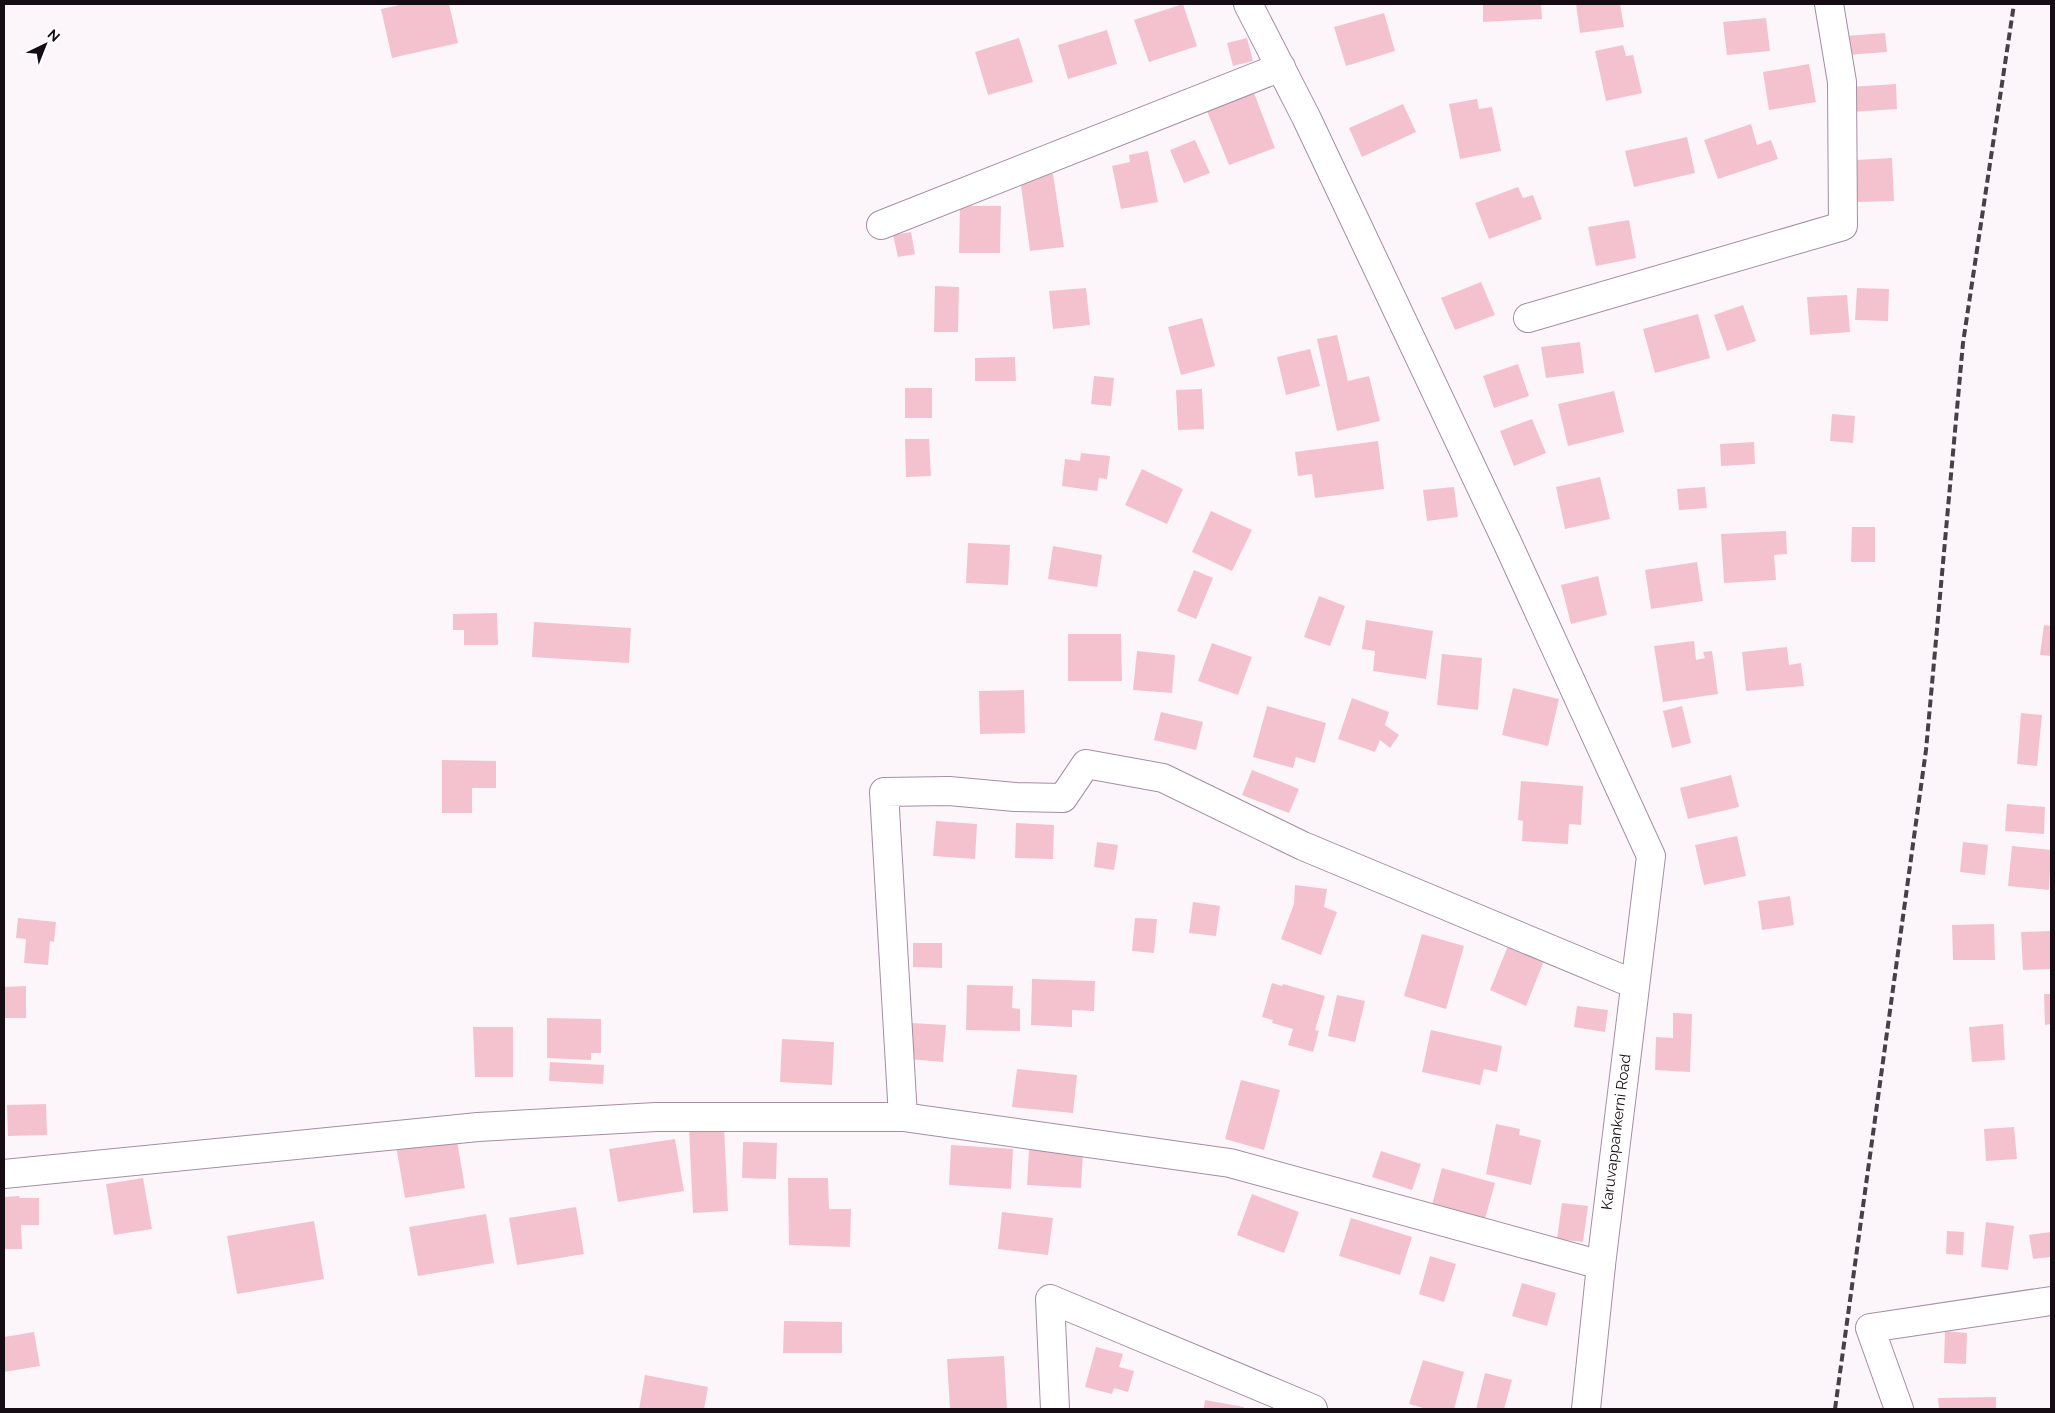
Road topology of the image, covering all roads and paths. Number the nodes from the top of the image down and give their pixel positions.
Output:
1 (1248, 4) edge
2 (1828, 4) edge
3 (1281, 67) junction
4 (882, 225) dead end
5 (1528, 318) dead end
6 (1634, 984) junction
7 (903, 1118) junction
8 (4, 1174) edge
9 (1601, 1265) junction
10 (2051, 1301) edge
11 (1055, 1409) edge
12 (1313, 1409) edge
13 (1586, 1409) edge
14 (1899, 1409) edge

1 - 3 street
2 - 5 street
3 - 4 street
3 - 6 street, Karuvappankerni Road
6 - 7 street
6 - 9 street, Karuvappankerni Road
7 - 8 street
7 - 9 street
9 - 13 street, Karuvappankerni Road
10 - 14 street
11 - 12 street

